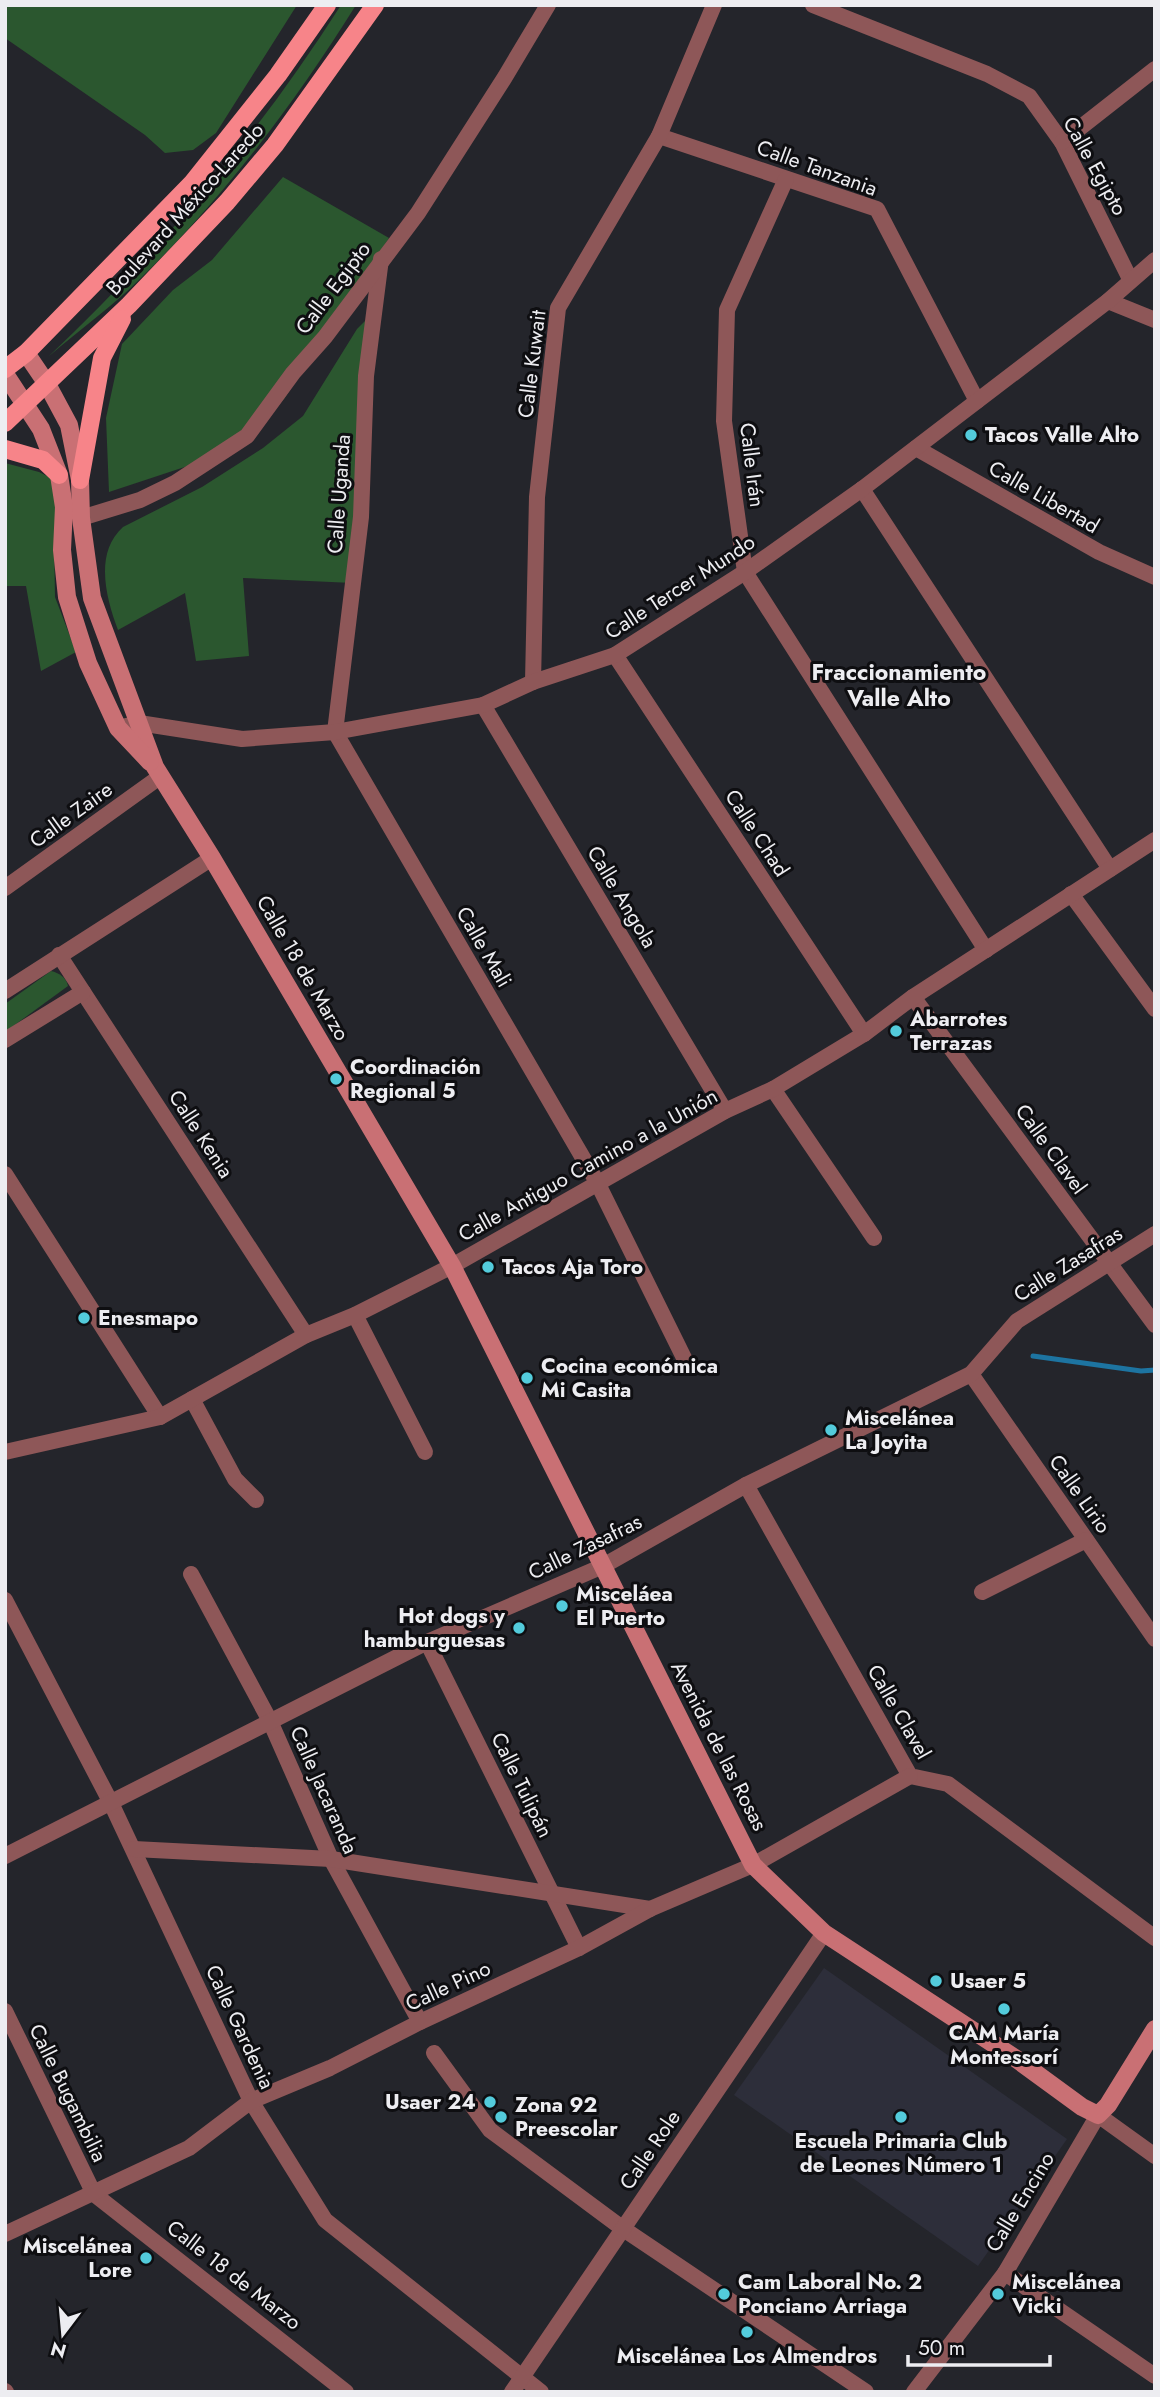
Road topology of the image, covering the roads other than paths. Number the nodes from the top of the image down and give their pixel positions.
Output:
1 (327, 5) edge
2 (375, 5) edge
3 (548, 5) edge
4 (714, 5) edge
5 (813, 5) edge
6 (1155, 69) edge
7 (659, 136) junction
8 (1062, 142) junction
9 (786, 179) junction
10 (382, 259) junction
11 (1155, 260) edge
12 (1130, 279) junction
13 (1108, 301) junction
14 (129, 305) junction
15 (1155, 320) edge
16 (26, 353) junction
17 (5, 372) edge
18 (47, 384) junction
19 (977, 401) junction
20 (26, 403) junction
21 (5, 423) edge
22 (916, 448) junction
23 (5, 449) edge
24 (59, 475) junction
25 (80, 480) junction
26 (862, 489) junction
27 (81, 518) junction
28 (745, 572) junction
29 (1155, 577) edge
30 (615, 655) junction
31 (533, 682) junction
32 (483, 705) junction
33 (139, 723) junction
34 (118, 728) junction
35 (335, 732) junction
36 (158, 772) junction
37 (1155, 840) edge
38 (212, 858) junction
39 (1110, 869) junction
40 (5, 888) edge
41 (1071, 894) junction
42 (986, 950) junction
43 (59, 955) junction
44 (5, 991) edge
45 (83, 992) junction
46 (913, 997) junction
47 (1155, 1009) edge
48 (864, 1034) junction
49 (5, 1040) edge
50 (773, 1089) junction
51 (725, 1111) junction
52 (5, 1174) edge
53 (597, 1182) junction
54 (1155, 1234) edge
55 (874, 1238) dead end
56 (1108, 1263) junction
57 (452, 1266) junction
58 (355, 1315) junction
59 (1155, 1325) edge
60 (306, 1335) junction
61 (687, 1364) dead end
62 (971, 1374) junction
63 (192, 1399) junction
64 (160, 1417) junction
65 (5, 1452) edge
66 (425, 1452) dead end
67 (746, 1485) junction
68 (257, 1500) dead end
69 (1086, 1540) junction
70 (603, 1566) junction
71 (191, 1574) dead end
72 (982, 1592) dead end
73 (5, 1600) edge
74 (1155, 1639) edge
75 (427, 1642) junction
76 (270, 1721) junction
77 (910, 1776) junction
78 (111, 1803) junction
79 (134, 1849) junction
80 (9, 1852) edge
81 (331, 1858) junction
82 (753, 1865) junction
83 (553, 1894) junction
84 (650, 1909) junction
85 (824, 1933) junction
86 (1155, 1938) edge
87 (579, 1948) junction
88 (5, 2011) edge
89 (420, 2022) junction
90 (1155, 2029) edge
91 (434, 2053) dead end
92 (251, 2101) junction
93 (1098, 2115) junction
94 (1155, 2156) edge
95 (94, 2194) junction
96 (622, 2228) junction
97 (5, 2234) edge
98 (1005, 2273) junction
99 (1155, 2376) edge
100 (522, 2378) junction
101 (346, 2392) edge
102 (512, 2392) edge
103 (541, 2392) edge
104 (866, 2392) edge
105 (915, 2392) edge

1 - 16 main road, Boulevard México-Laredo
2 - 14 main road, Boulevard México-Laredo
3 - 10 street, Calle Egipto
4 - 7 street, Calle Kuwait
5 - 8 street, Calle Egipto
6 - 8 street
7 - 9 street, Calle Tanzania
7 - 31 street, Calle Kuwait
8 - 12 street, Calle Egipto
9 - 19 street, Calle Tanzania
9 - 28 street, Calle Irán
10 - 27 street, Calle Egipto
10 - 35 street, Calle Uganda
11 - 12 street, Calle Tercer Mundo
12 - 13 street, Calle Tercer Mundo
13 - 15 street
13 - 19 street, Calle Tercer Mundo
14 - 18 main road, Boulevard México-Laredo
14 - 25 main road
16 - 17 main road, Boulevard México-Laredo
16 - 18 street, Calle 18 de Marzo
17 - 20 street, Calle 18 de Marzo
18 - 20 main road, Boulevard México-Laredo
18 - 25 street, Calle 18 de Marzo
19 - 22 street, Calle Tercer Mundo
20 - 21 main road, Boulevard México-Laredo
20 - 24 street, Calle 18 de Marzo
22 - 26 street, Calle Tercer Mundo
22 - 29 street, Calle Libertad
23 - 24 main road
24 - 34 street, Calle 18 de Marzo
25 - 27 street, Calle 18 de Marzo
26 - 28 street, Calle Tercer Mundo
26 - 39 street
27 - 33 street, Calle 18 de Marzo
28 - 30 street, Calle Tercer Mundo
28 - 42 street, Calle Irán
30 - 31 street, Calle Tercer Mundo
30 - 48 street, Calle Chad
31 - 32 street, Calle Tercer Mundo
32 - 35 street, Calle Tercer Mundo
32 - 51 street, Calle Angola
33 - 34 street, Calle Tercer Mundo
33 - 35 street, Calle Tercer Mundo
33 - 36 street, Calle 18 de Marzo
34 - 36 street, Calle 18 de Marzo
35 - 53 street, Calle Mali
36 - 38 street, Calle 18 de Marzo
36 - 40 street, Calle Zaire
37 - 39 street, Calle Antiguo Camino a la Unión
38 - 43 street
38 - 57 street, Calle 18 de Marzo
39 - 41 street, Calle Antiguo Camino a la Unión
41 - 42 street, Calle Antiguo Camino a la Unión
41 - 47 street
42 - 46 street, Calle Antiguo Camino a la Unión
43 - 44 street
43 - 45 street, Calle Kenia
45 - 49 street
45 - 60 street, Calle Kenia
46 - 48 street, Calle Antiguo Camino a la Unión
46 - 56 street, Calle Clavel
48 - 50 street, Calle Antiguo Camino a la Unión
50 - 51 street, Calle Antiguo Camino a la Unión
50 - 55 street
51 - 53 street, Calle Antiguo Camino a la Unión
52 - 64 street
53 - 57 street, Calle Antiguo Camino a la Unión
53 - 61 street
54 - 56 street, Calle Zasafras
56 - 59 street, Calle Clavel
56 - 62 street, Calle Zasafras
57 - 58 street, Calle Antiguo Camino a la Unión
57 - 70 street, Avenida de las Rosas
58 - 60 street, Calle Antiguo Camino a la Unión
58 - 66 street
60 - 63 street, Calle Antiguo Camino a la Unión
62 - 67 street, Calle Zasafras
62 - 69 street, Calle Lirio
63 - 64 street, Calle Antiguo Camino a la Unión
63 - 68 street
64 - 65 street, Calle Antiguo Camino a la Unión
67 - 70 street, Calle Zasafras
67 - 77 street, Calle Clavel
69 - 72 street
69 - 74 street, Calle Lirio
70 - 75 street, Calle Zasafras
70 - 82 street, Avenida de las Rosas
71 - 76 street, Calle Jacaranda
73 - 78 street, Calle Gardenia
75 - 76 street, Calle Zasafras
75 - 83 street, Calle Tulipán
76 - 78 street, Calle Zasafras
76 - 81 street, Calle Jacaranda
77 - 82 street, Calle Pino
77 - 86 street, Calle Clavel
78 - 79 street, Calle Gardenia
78 - 80 street, Calle Zasafras
79 - 81 street
79 - 92 street, Calle Gardenia
81 - 83 street
81 - 89 street, Calle Jacaranda
82 - 84 street, Calle Pino
82 - 85 street, Avenida de las Rosas
83 - 84 street
83 - 87 street, Calle Tulipán
84 - 87 street, Calle Pino
85 - 93 street, Avenida de las Rosas
85 - 96 street, Calle Role
87 - 89 street, Calle Pino
88 - 95 street, Calle Bugambilia
89 - 92 street, Calle Pino
90 - 93 street, Calle Encino
91 - 96 street
92 - 95 street, Calle Pino
92 - 100 street, Calle Gardenia
93 - 94 street
93 - 98 street, Calle Encino
95 - 97 street, Calle Pino
95 - 101 street, Calle 18 de Marzo
96 - 100 street, Calle Role
96 - 104 street
98 - 99 street
98 - 105 street, Calle Encino
100 - 102 street, Calle Role
100 - 103 street, Calle Gardenia

